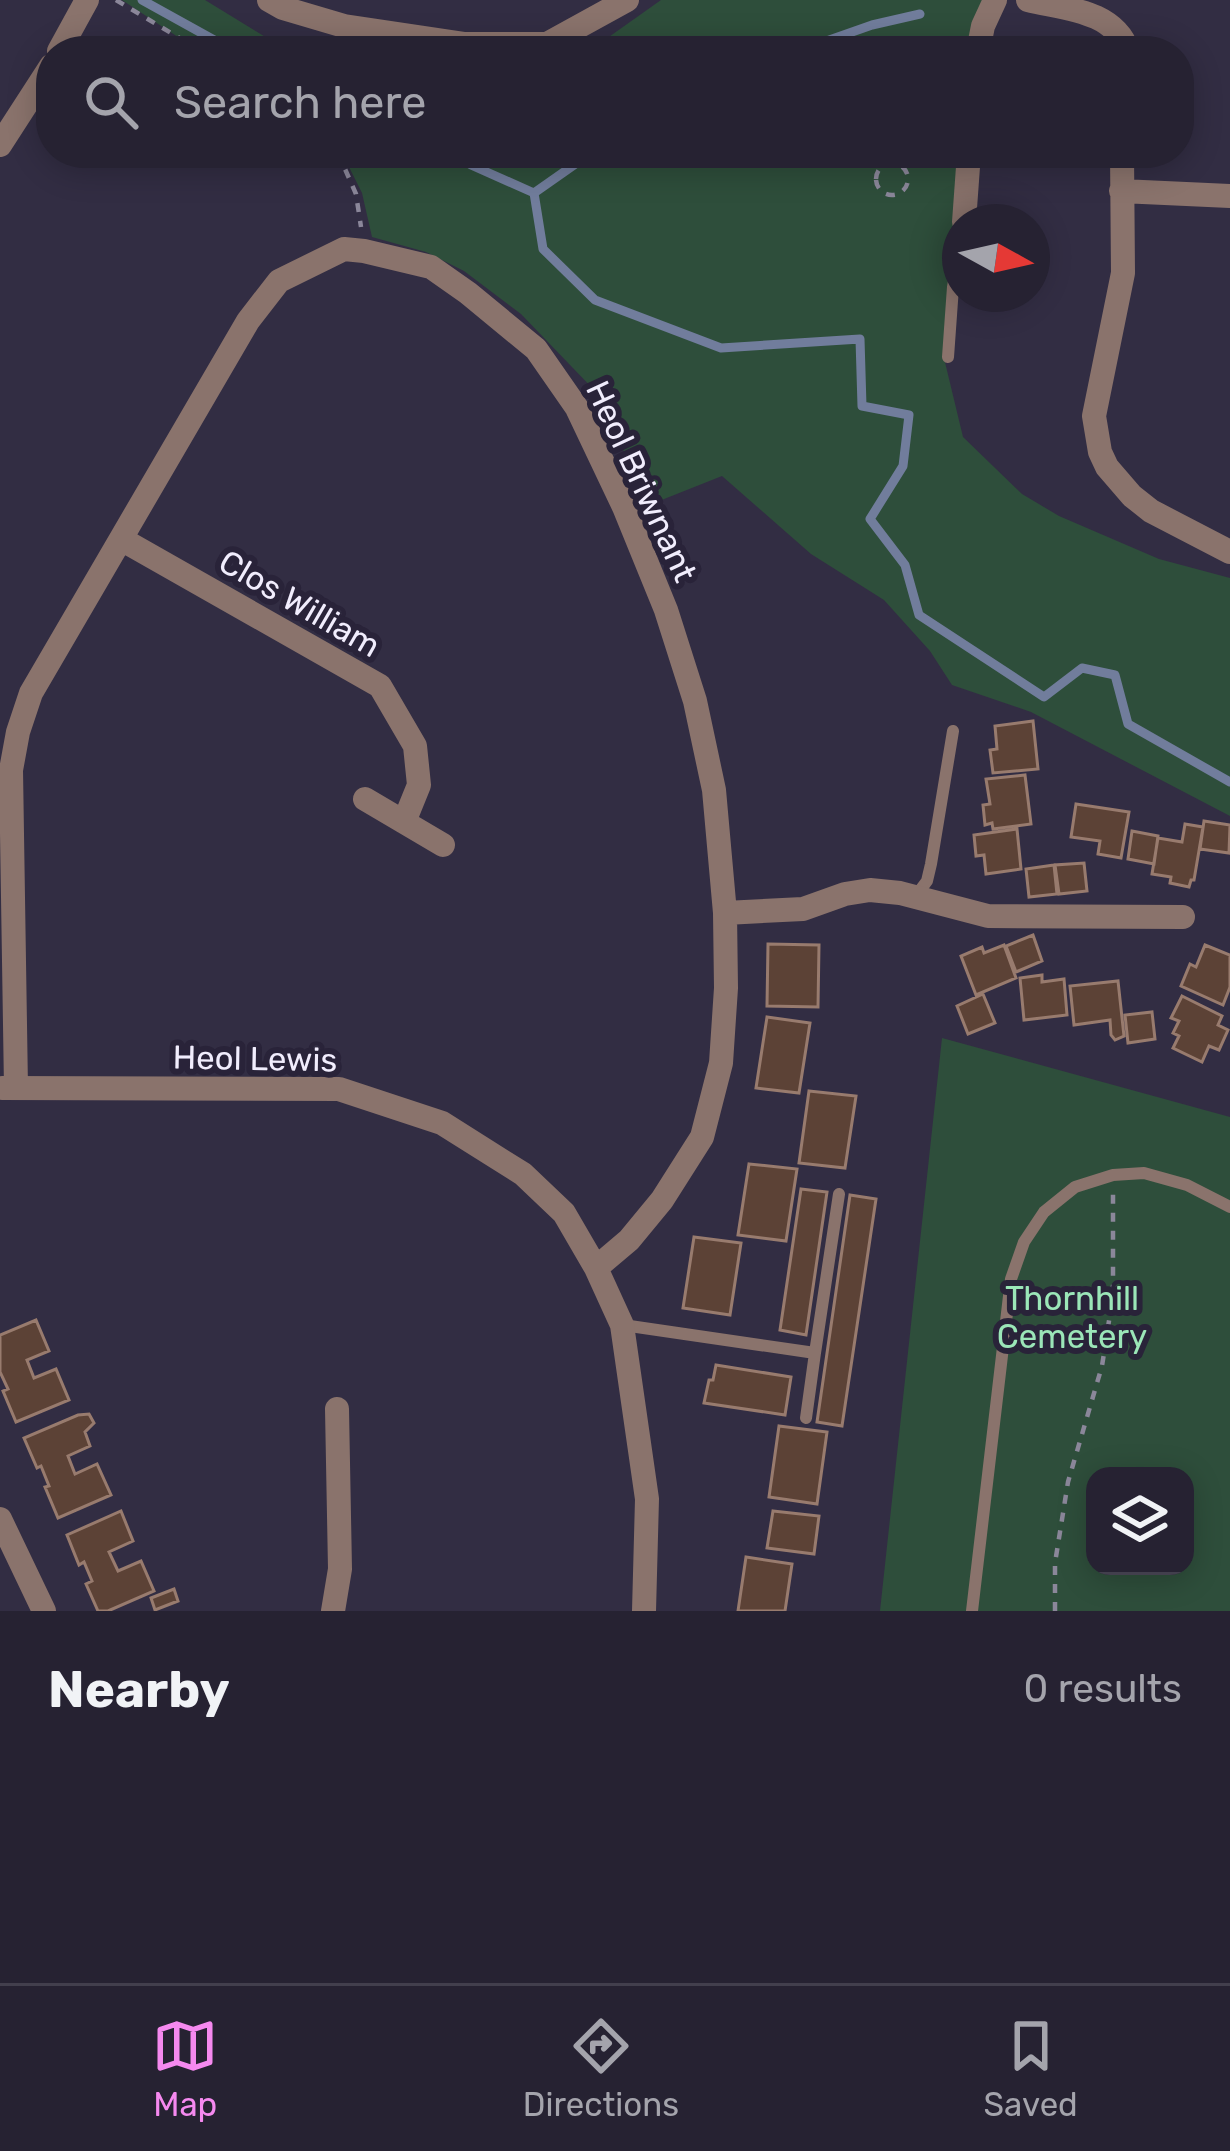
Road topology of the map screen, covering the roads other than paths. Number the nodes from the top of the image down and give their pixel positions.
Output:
1 (87, 0) edge
2 (269, 0) edge
3 (627, 0) edge
4 (995, 0) edge
5 (1028, 0) edge
6 (67, 36) edge
7 (411, 36) edge
8 (562, 36) edge
9 (981, 36) edge
10 (1120, 36) edge
11 (36, 90) edge
12 (0, 146) edge
13 (968, 168) edge
14 (1121, 168) edge
15 (1120, 191) junction
16 (1230, 196) edge
17 (965, 204) edge
18 (951, 312) edge
19 (948, 357) dead end
20 (121, 539) junction
21 (1230, 552) edge
22 (953, 731) dead end
23 (365, 799) dead end
24 (404, 821) junction
25 (442, 844) dead end
26 (915, 897) junction
27 (725, 913) junction
28 (1183, 917) dead end
29 (8, 1088) edge
30 (838, 1194) dead end
31 (1230, 1207) edge
32 (596, 1268) junction
33 (622, 1325) junction
34 (815, 1353) junction
35 (337, 1409) dead end
36 (806, 1418) dead end
37 (0, 1519) edge
38 (44, 1611) edge
39 (333, 1611) edge
40 (644, 1611) edge
41 (972, 1611) edge

1 - 6 street
2 - 7 street
3 - 8 street
4 - 9 street
5 - 10 street
11 - 12 street
13 - 17 street
14 - 15 street
15 - 16 street
15 - 21 street
18 - 19 lane
20 - 24 street, Clos William
20 - 27 street, Heol Briwnant
20 - 29 street
22 - 26 lane
23 - 24 street
24 - 25 street
26 - 27 street
26 - 28 street
27 - 32 street, Heol Briwnant
29 - 32 street, Heol Lewis
30 - 34 lane
31 - 41 lane
32 - 33 street, Heol Lewis
33 - 34 lane
33 - 40 street, Heol Lewis
34 - 36 lane
35 - 39 street
37 - 38 street

